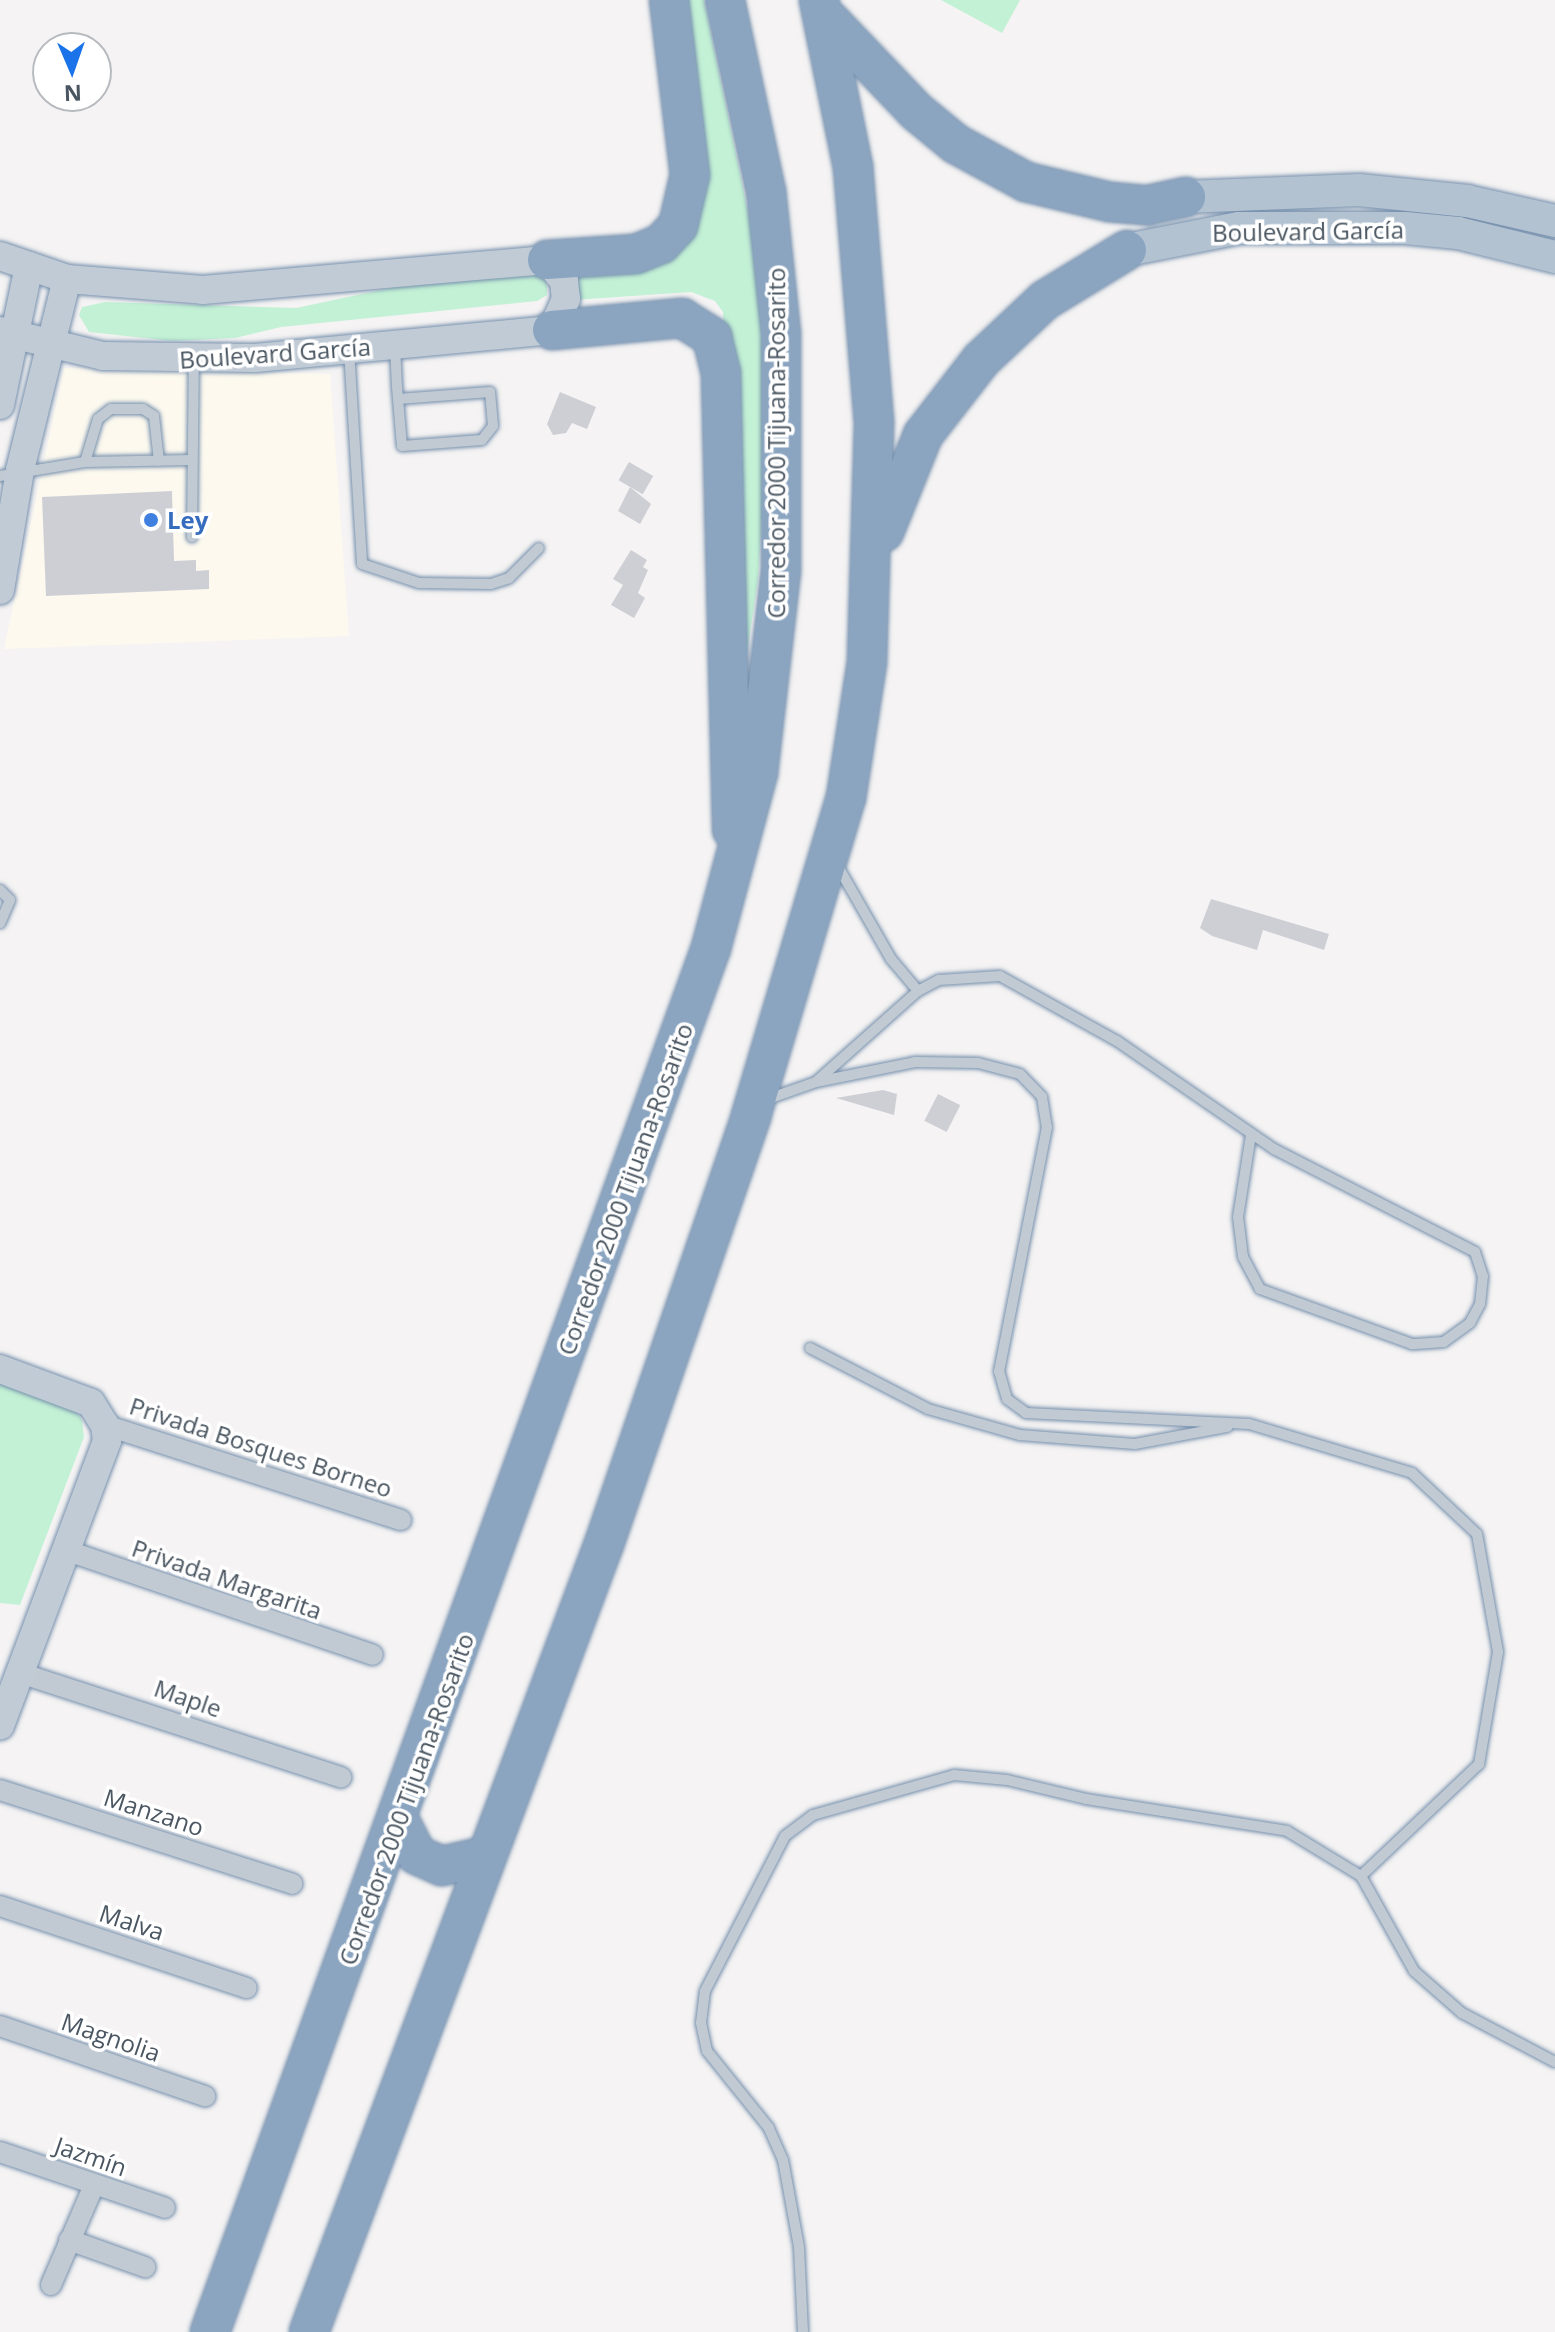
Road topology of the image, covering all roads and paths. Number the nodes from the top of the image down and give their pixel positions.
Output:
1 (669, 0) edge
2 (725, 0) edge
3 (821, 5) edge
4 (1186, 197) junction
5 (1555, 221) edge
6 (1127, 250) junction
7 (0, 256) edge
8 (1555, 257) edge
9 (547, 260) junction
10 (29, 266) junction
11 (67, 279) junction
12 (552, 330) junction
13 (7, 334) edge
14 (395, 346) junction
15 (52, 347) junction
16 (349, 348) junction
17 (194, 360) junction
18 (398, 399) junction
19 (0, 405) edge
20 (192, 460) junction
21 (159, 461) junction
22 (85, 462) junction
23 (10, 473) edge
24 (192, 537) dead end
25 (539, 548) dead end
26 (873, 573) junction
27 (0, 590) edge
28 (831, 855) junction
29 (735, 861) junction
30 (0, 890) edge
31 (0, 923) edge
32 (918, 991) junction
33 (816, 1082) junction
34 (755, 1103) junction
35 (1251, 1135) junction
36 (810, 1348) dead end
37 (0, 1369) edge
38 (1249, 1424) junction
39 (105, 1425) junction
40 (401, 1520) dead end
41 (65, 1550) junction
42 (373, 1655) dead end
43 (9, 1664) edge
44 (2, 1714) edge
45 (341, 1777) dead end
46 (0, 1790) edge
47 (399, 1820) junction
48 (486, 1856) junction
49 (1361, 1876) junction
50 (292, 1884) dead end
51 (0, 1906) edge
52 (247, 1988) dead end
53 (0, 2026) edge
54 (1555, 2062) edge
55 (205, 2096) dead end
56 (0, 2152) edge
57 (94, 2185) junction
58 (165, 2208) dead end
59 (69, 2240) junction
60 (145, 2267) dead end
61 (51, 2285) dead end
62 (210, 2332) edge
63 (309, 2332) edge
64 (803, 2332) edge

1 - 9 highway
2 - 29 highway, Corredor 2000 Tijuana-Rosarito
3 - 4 highway
3 - 26 highway
4 - 5 main road, Boulevard García
4 - 6 street, Boulevard García
6 - 8 main road, Boulevard García
6 - 26 highway
7 - 10 main road
9 - 11 main road
9 - 12 main road
10 - 11 main road
10 - 13 main road
11 - 15 main road
12 - 14 main road, Boulevard García
12 - 29 highway
13 - 15 main road, Boulevard García
13 - 19 main road
14 - 16 main road, Boulevard García
14 - 18 lane
15 - 17 main road, Boulevard García
15 - 23 main road
16 - 17 main road, Boulevard García
16 - 25 lane
17 - 20 lane
18 - 18 lane
20 - 21 lane
20 - 24 lane
21 - 22 lane
21 - 22 lane
22 - 23 lane
23 - 27 main road
26 - 28 highway
28 - 32 lane
28 - 34 highway
29 - 47 highway, Corredor 2000 Tijuana-Rosarito
30 - 31 lane
32 - 33 lane
32 - 35 lane
33 - 34 lane
33 - 38 lane
34 - 48 highway
35 - 35 lane
36 - 38 lane
37 - 39 main road
38 - 49 lane
39 - 40 street, Privada Bosques Borneo
39 - 41 main road
41 - 42 street, Privada Margarita
41 - 43 main road
43 - 44 main road
43 - 45 street, Maple
46 - 50 street, Manzano
47 - 48 highway
47 - 62 highway, Corredor 2000 Tijuana-Rosarito
48 - 63 highway
49 - 54 lane
49 - 64 lane
51 - 52 street, Malva
53 - 55 street, Magnolia
56 - 57 street, Jazmín
57 - 58 street, Jazmín
57 - 59 street
59 - 60 street
59 - 61 street

